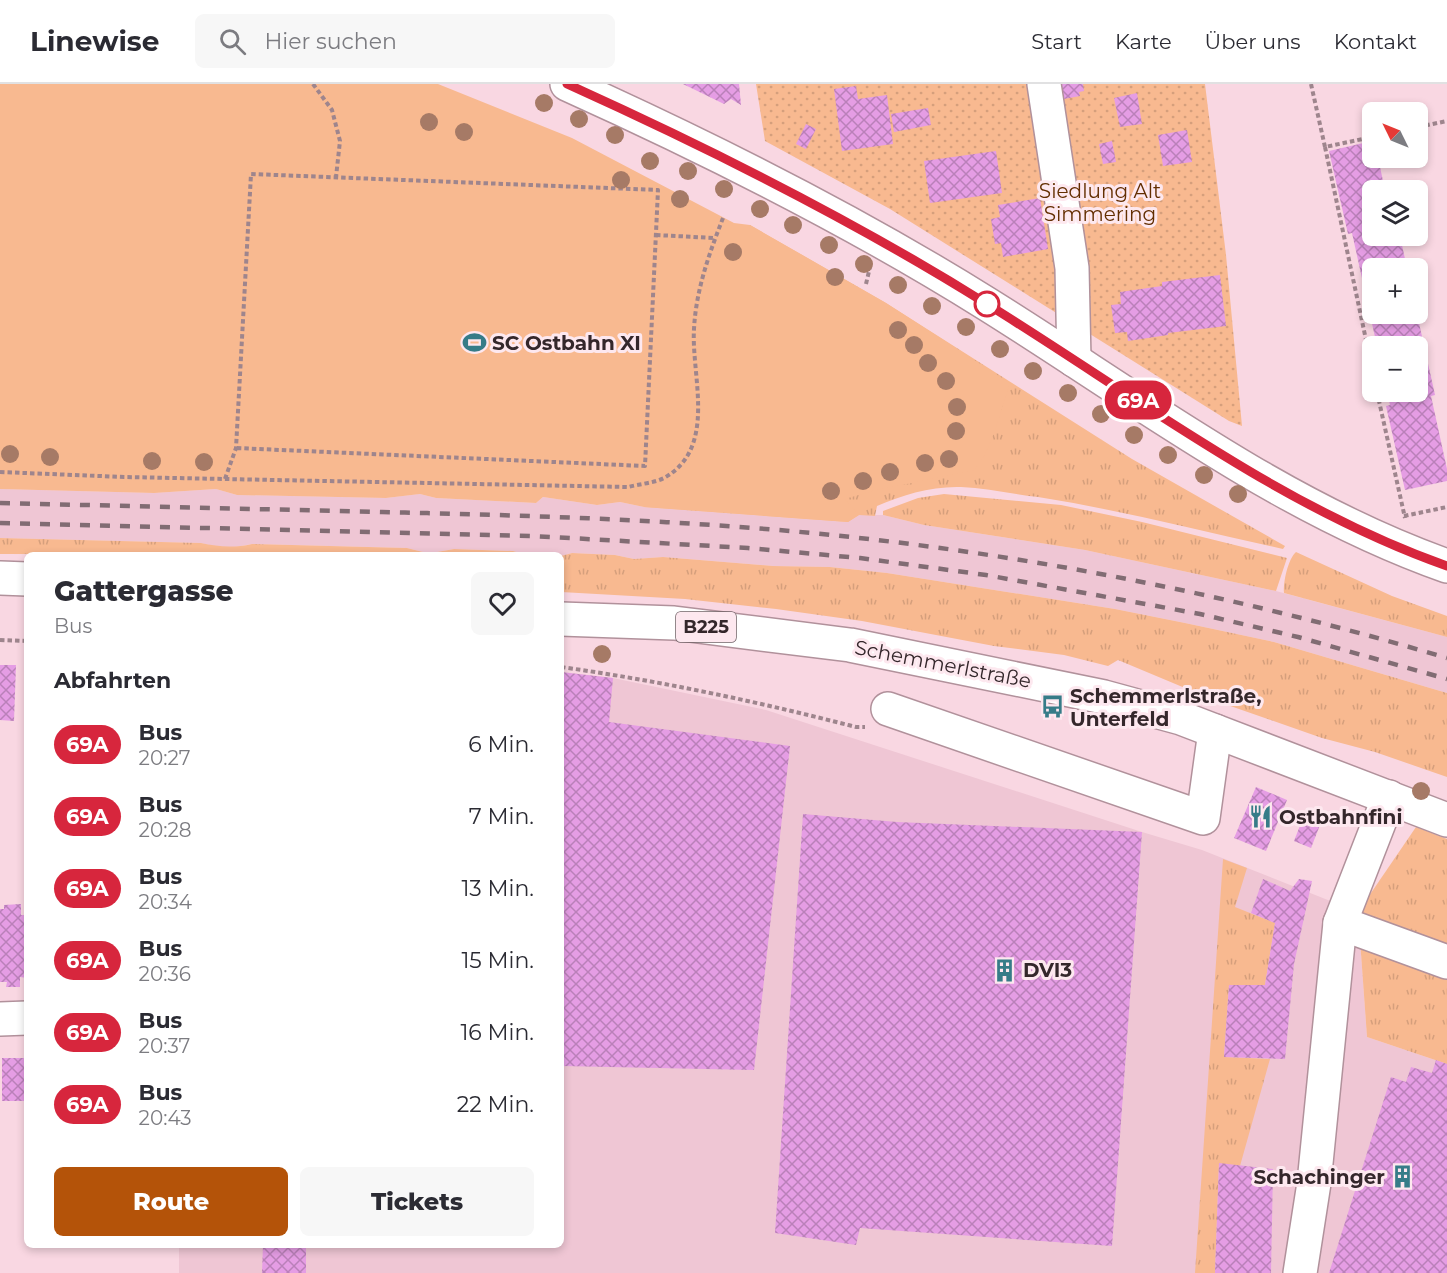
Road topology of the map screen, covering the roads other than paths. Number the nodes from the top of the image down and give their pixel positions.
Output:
1 (567, 84) edge
2 (1044, 84) edge
3 (1074, 360) junction
4 (1447, 566) edge
5 (0, 578) edge
6 (24, 579) edge
7 (564, 619) edge
8 (888, 709) road end
9 (1215, 731) junction
10 (1389, 797) junction
11 (1447, 820) edge
12 (1340, 923) junction
13 (1447, 962) edge
14 (0, 1018) edge
15 (24, 1018) edge
16 (1300, 1273) edge

1 - 3 street
2 - 3 street
3 - 4 street
5 - 6 street
7 - 9 street, Schemmerlstraße / B225
8 - 9 street
9 - 10 street, Schemmerlstraße / B225
10 - 11 street, Schemmerlstraße / B225
10 - 12 street
12 - 13 street
12 - 16 street
14 - 15 street

